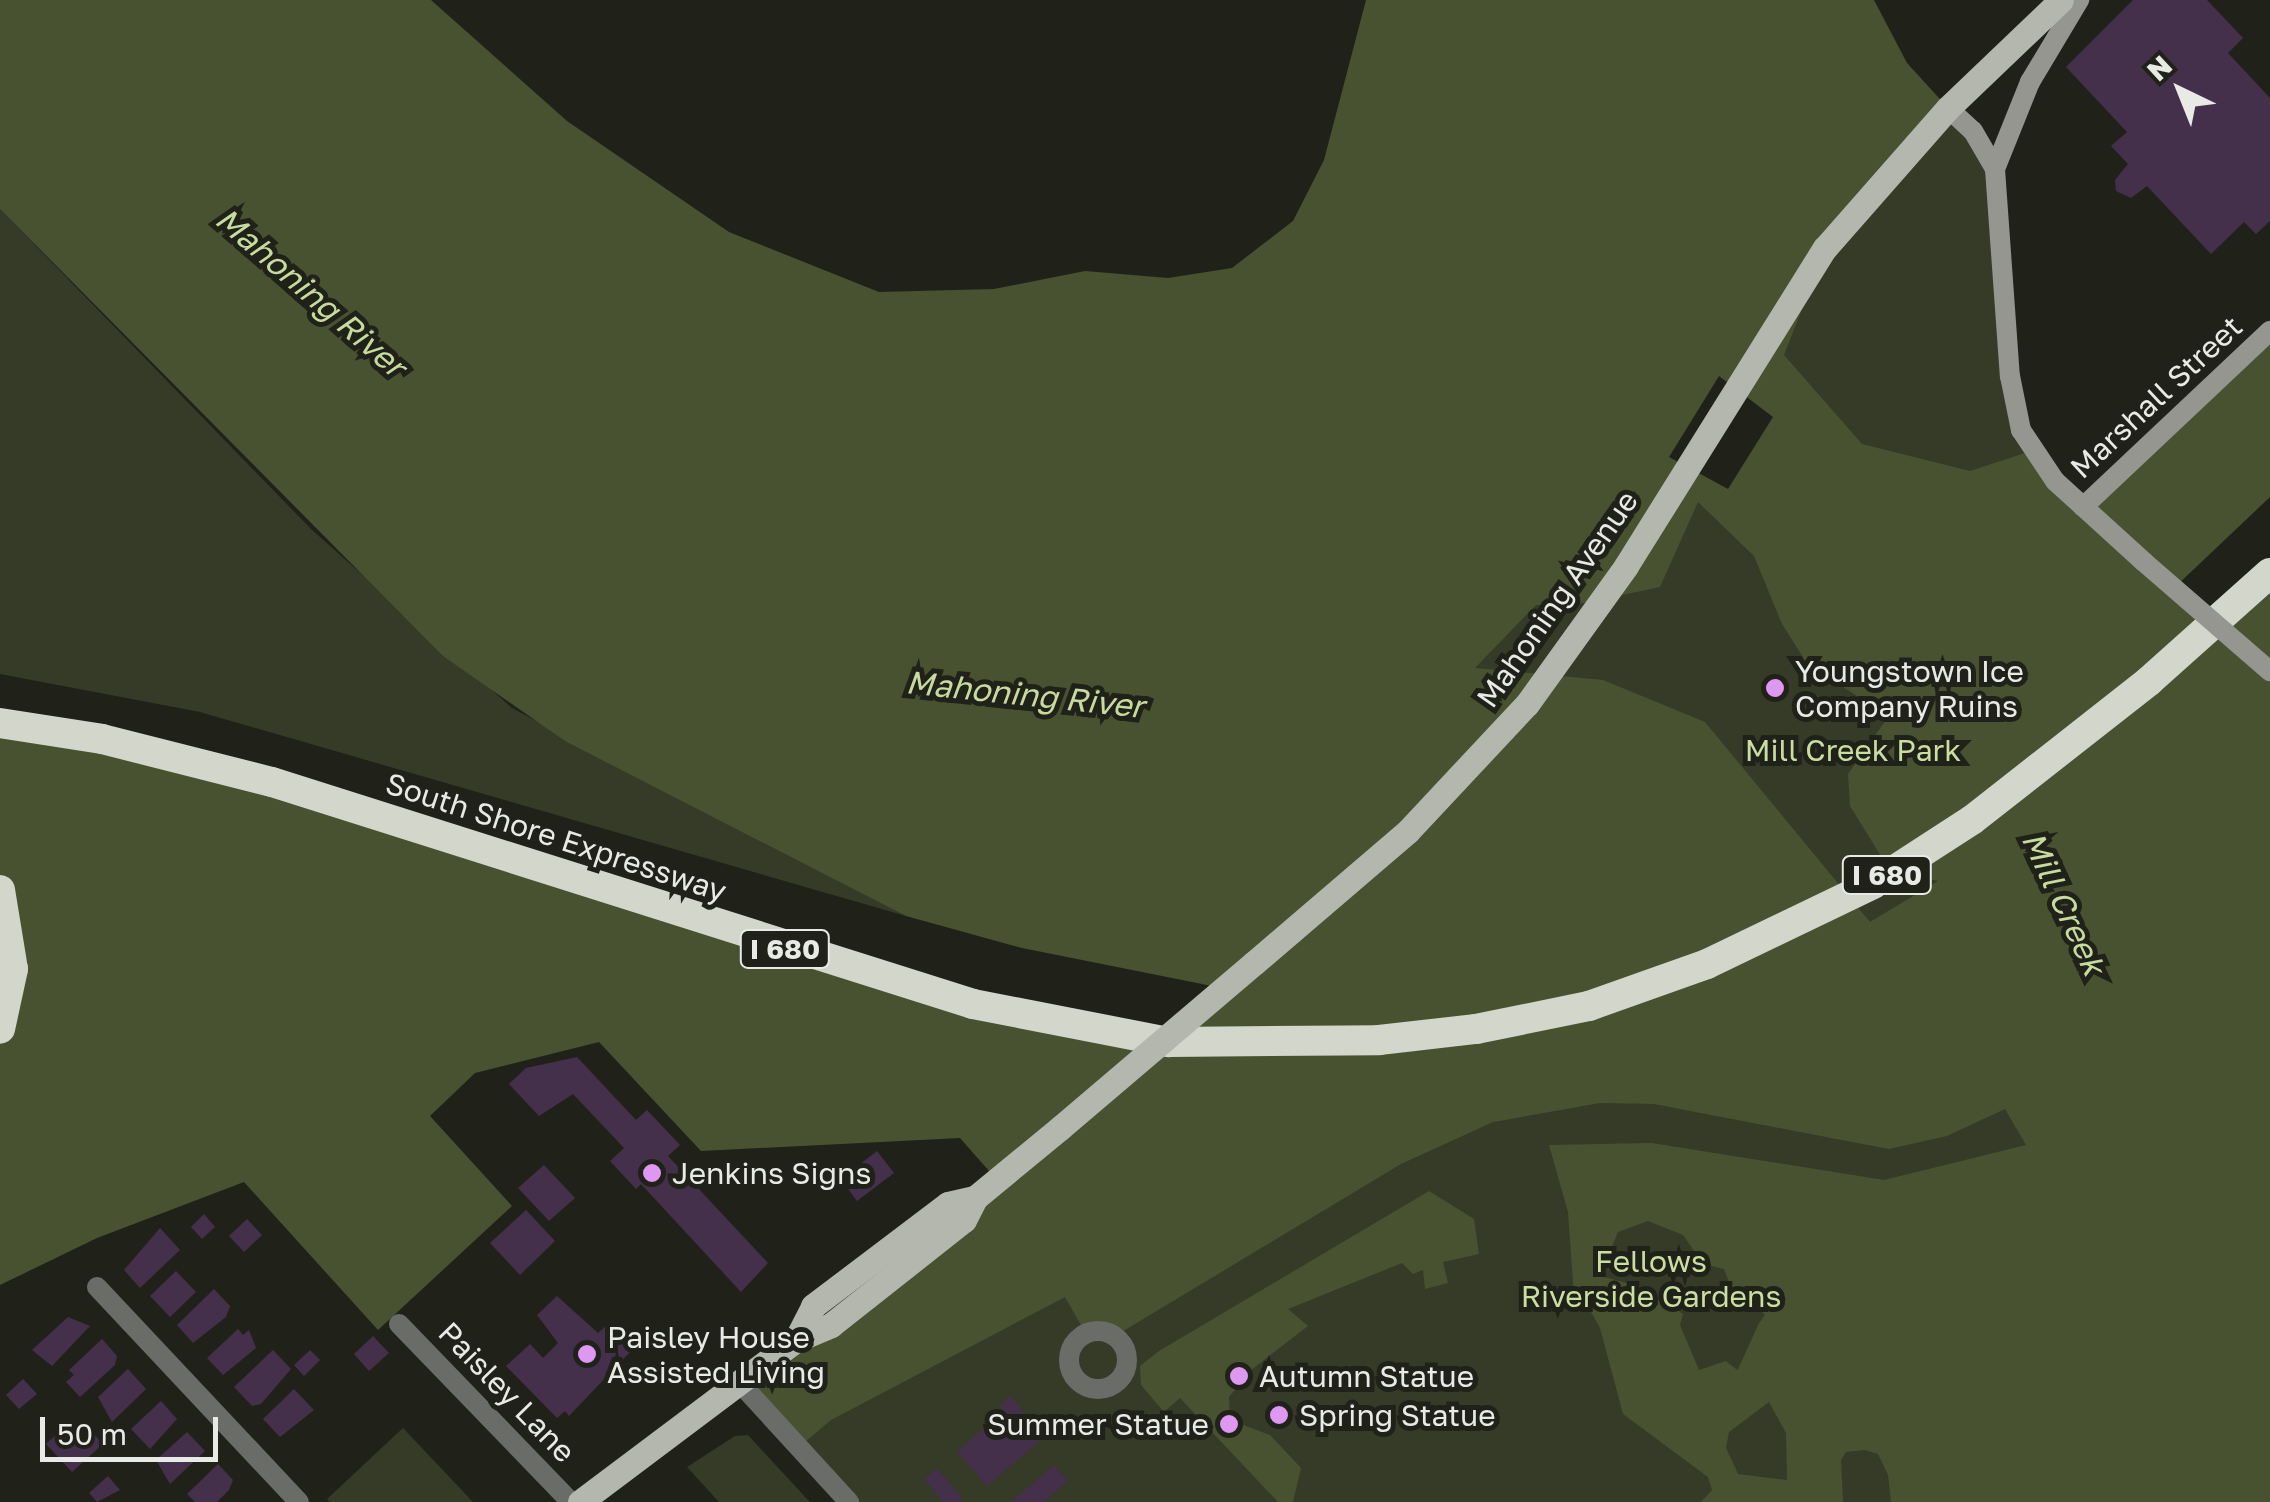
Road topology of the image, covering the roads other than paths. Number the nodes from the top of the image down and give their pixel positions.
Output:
1 (2061, 0) edge
2 (2079, 0) edge
3 (1948, 108) junction
4 (1995, 169) junction
5 (2270, 331) edge
6 (2083, 507) junction
7 (2270, 573) edge
8 (2270, 670) edge
9 (0, 723) edge
10 (0, 890) edge
11 (0, 1029) edge
12 (97, 1287) dead end
13 (399, 1324) dead end
14 (739, 1382) junction
15 (299, 1502) edge
16 (571, 1502) edge
17 (580, 1502) edge
18 (848, 1502) edge

1 - 3 main road, Mahoning Avenue
2 - 4 main road
3 - 4 main road
3 - 14 main road, Mahoning Avenue, bridge
4 - 6 main road
5 - 6 main road, Marshall Street
6 - 8 main road, bridge
7 - 9 highway, South Shore Expressway / I 680
10 - 11 highway
12 - 15 street
13 - 16 street, Paisley Lane
14 - 17 main road, Mahoning Avenue
14 - 18 street

